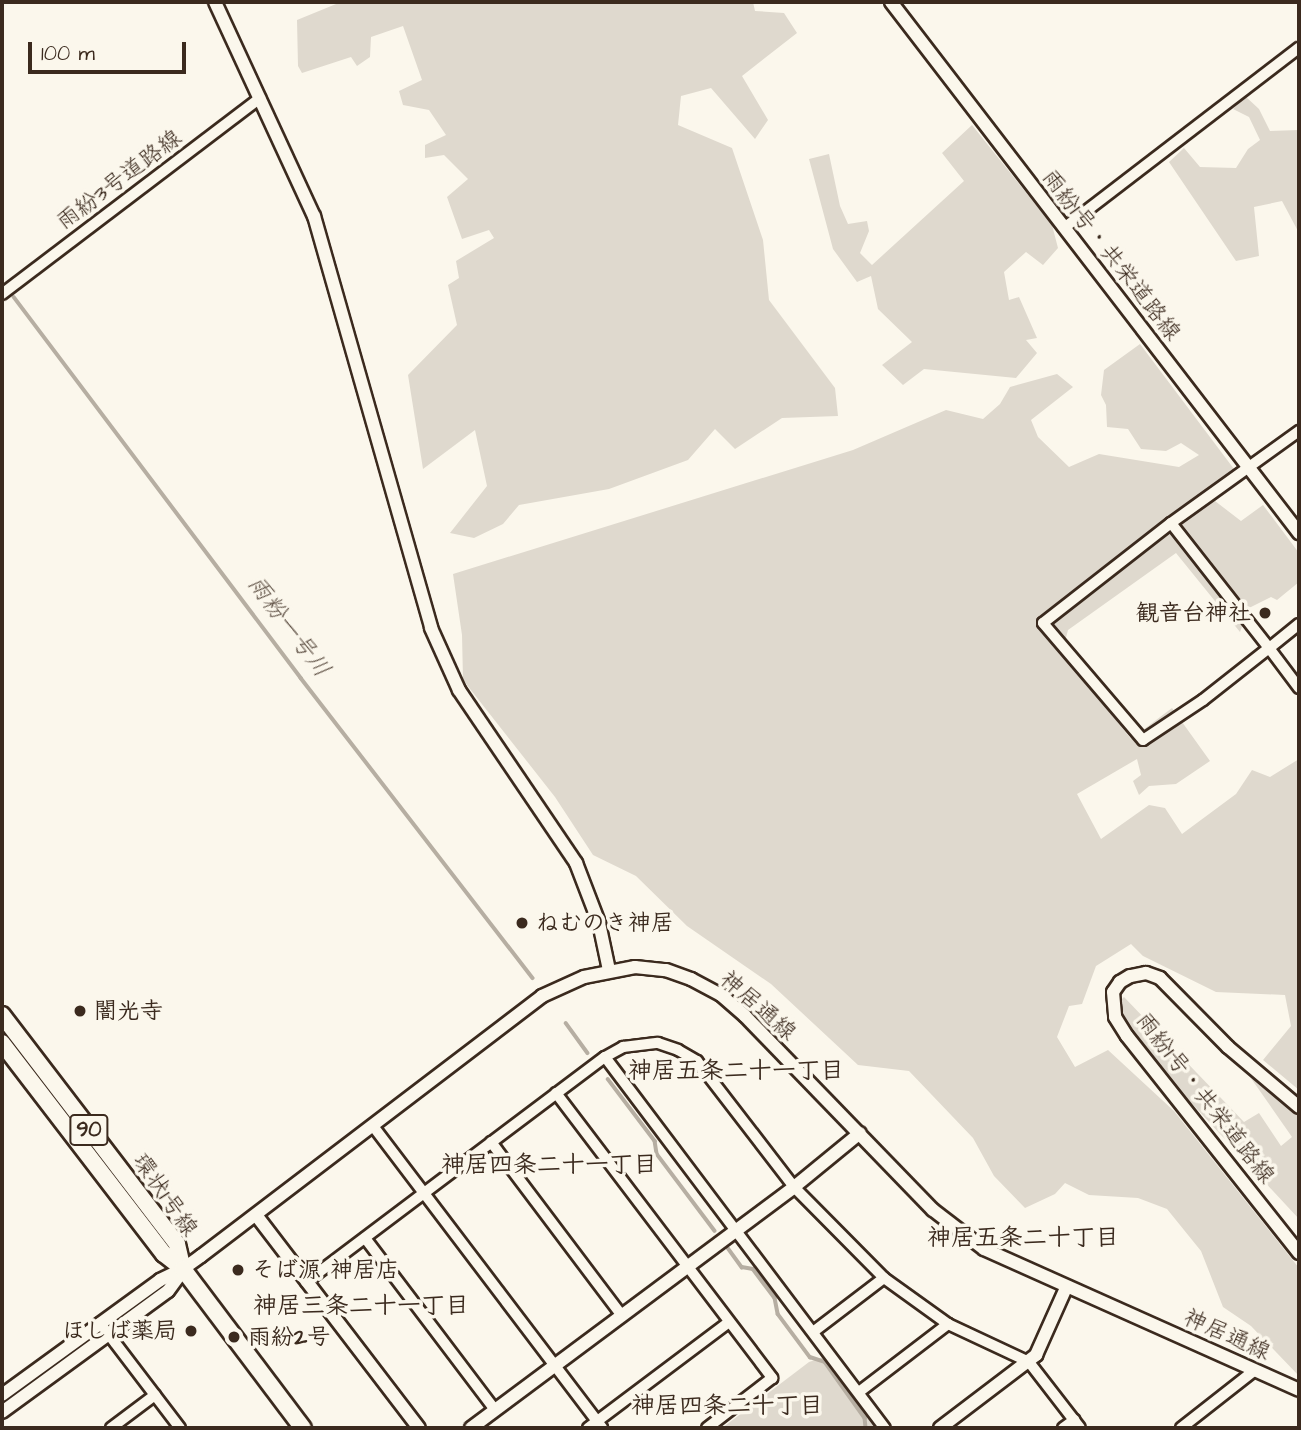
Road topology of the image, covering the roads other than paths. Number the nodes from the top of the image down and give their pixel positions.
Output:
1 (215, 2) edge
2 (891, 2) edge
3 (1299, 48) edge
4 (260, 98) junction
5 (1064, 228) junction
6 (2, 293) edge
7 (1299, 431) edge
8 (1248, 467) junction
9 (1171, 523) junction
10 (1299, 533) edge
11 (1299, 624) edge
12 (1269, 648) junction
13 (1299, 688) edge
14 (609, 970) junction
15 (2, 1015) edge
16 (2, 1043) edge
17 (605, 1057) junction
18 (556, 1093) junction
19 (1299, 1107) edge
20 (373, 1126) junction
21 (860, 1133) junction
22 (491, 1142) junction
23 (794, 1186) junction
24 (424, 1192) junction
25 (256, 1214) junction
26 (734, 1230) junction
27 (365, 1238) junction
28 (1299, 1253) edge
29 (687, 1266) junction
30 (183, 1269) junction
31 (884, 1278) junction
32 (306, 1282) junction
33 (1066, 1288) junction
34 (622, 1316) junction
35 (729, 1322) junction
36 (100, 1323) junction
37 (948, 1324) junction
38 (813, 1332) junction
39 (108, 1334) junction
40 (1029, 1362) junction
41 (554, 1366) junction
42 (1255, 1370) junction
43 (1299, 1390) edge
44 (859, 1392) junction
45 (2, 1395) edge
46 (155, 1395) junction
47 (495, 1410) junction
48 (2, 1412) edge
49 (1077, 1424) edge
50 (596, 1426) edge
51 (111, 1428) edge
52 (180, 1428) edge
53 (303, 1428) edge
54 (419, 1428) edge
55 (471, 1428) edge
56 (707, 1428) edge
57 (885, 1428) edge
58 (940, 1428) edge
59 (1063, 1428) edge
60 (1181, 1428) edge

1 - 4 street
2 - 5 street, 雨紛1号・共栄道路線
3 - 5 street
4 - 6 street, 雨紛3号道路線
4 - 14 street
5 - 8 street, 雨紛1号・共栄道路線
7 - 8 street
8 - 9 street
8 - 10 street, 雨紛1号・共栄道路線
9 - 12 street
9 - 12 street
11 - 12 street
12 - 13 street
14 - 20 street, 神居通線
14 - 21 street, 神居通線
15 - 30 main road, 環状1号線 / 90
16 - 30 main road, 環状1号線 / 90
17 - 18 street
17 - 23 street
17 - 26 street
18 - 22 street
18 - 29 street
19 - 28 street, 雨紛1号・共栄道路線
20 - 24 street
20 - 25 street, 神居通線
21 - 23 street
21 - 33 street, 神居通線
22 - 24 street
22 - 34 street
23 - 26 street
23 - 31 street
24 - 27 street
24 - 41 street
25 - 30 street, 神居通線
25 - 32 street
26 - 29 street
26 - 38 street
27 - 32 street
27 - 47 street
29 - 34 street
29 - 35 street
30 - 36 street
30 - 39 street
30 - 53 main road, 環状1号線 / 90
31 - 37 street
31 - 38 street
32 - 54 street
33 - 40 street
33 - 42 street, 神居通線
34 - 41 street
35 - 50 street
35 - 56 street
36 - 39 street
36 - 45 street
37 - 40 street
37 - 44 street
38 - 44 street
39 - 46 street
39 - 48 street
40 - 49 street
40 - 58 street
41 - 47 street
41 - 50 street
42 - 43 street, 神居通線
42 - 60 street
44 - 57 street
46 - 51 street
46 - 52 street
47 - 55 street
49 - 59 street

